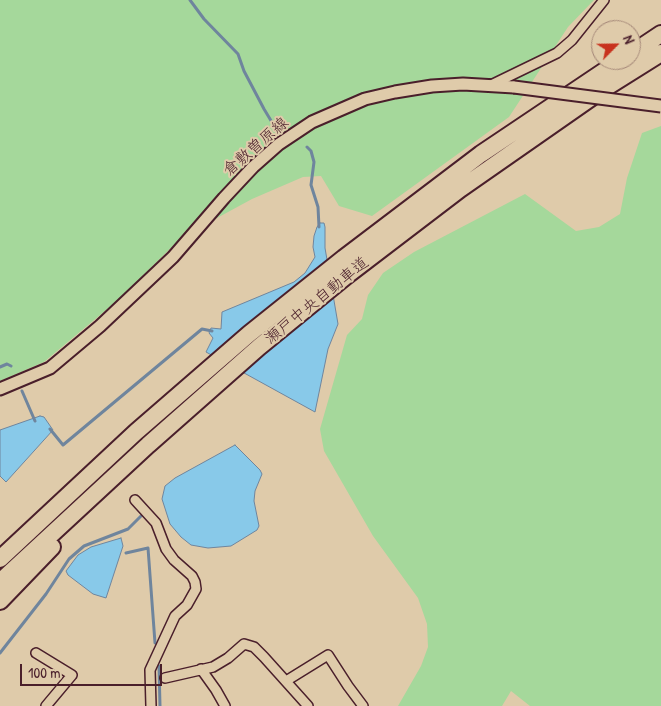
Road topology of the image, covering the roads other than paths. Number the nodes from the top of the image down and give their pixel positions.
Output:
1 (604, 0) edge
2 (661, 34) edge
3 (641, 47) edge
4 (661, 53) edge
5 (606, 70) edge
6 (491, 86) junction
7 (661, 106) edge
8 (0, 389) edge
9 (148, 445) junction
10 (135, 500) dead end
11 (0, 559) edge
12 (0, 582) edge
13 (0, 601) edge
14 (36, 653) dead end
15 (201, 669) junction
16 (164, 678) dead end
17 (286, 681) junction
18 (46, 706) edge
19 (151, 706) edge
20 (225, 706) edge
21 (308, 706) edge
22 (363, 706) edge

1 - 6 street
2 - 3 highway
4 - 9 highway, 瀬戸中央自動車道
5 - 11 highway, 瀬戸中央自動車道
6 - 7 street, 倉敷曽原線, bridge
6 - 8 street, 倉敷曽原線
9 - 12 highway, 瀬戸中央自動車道
9 - 13 highway
10 - 19 street
14 - 18 street
15 - 16 street
15 - 17 street
15 - 20 street
17 - 21 street
17 - 22 street

